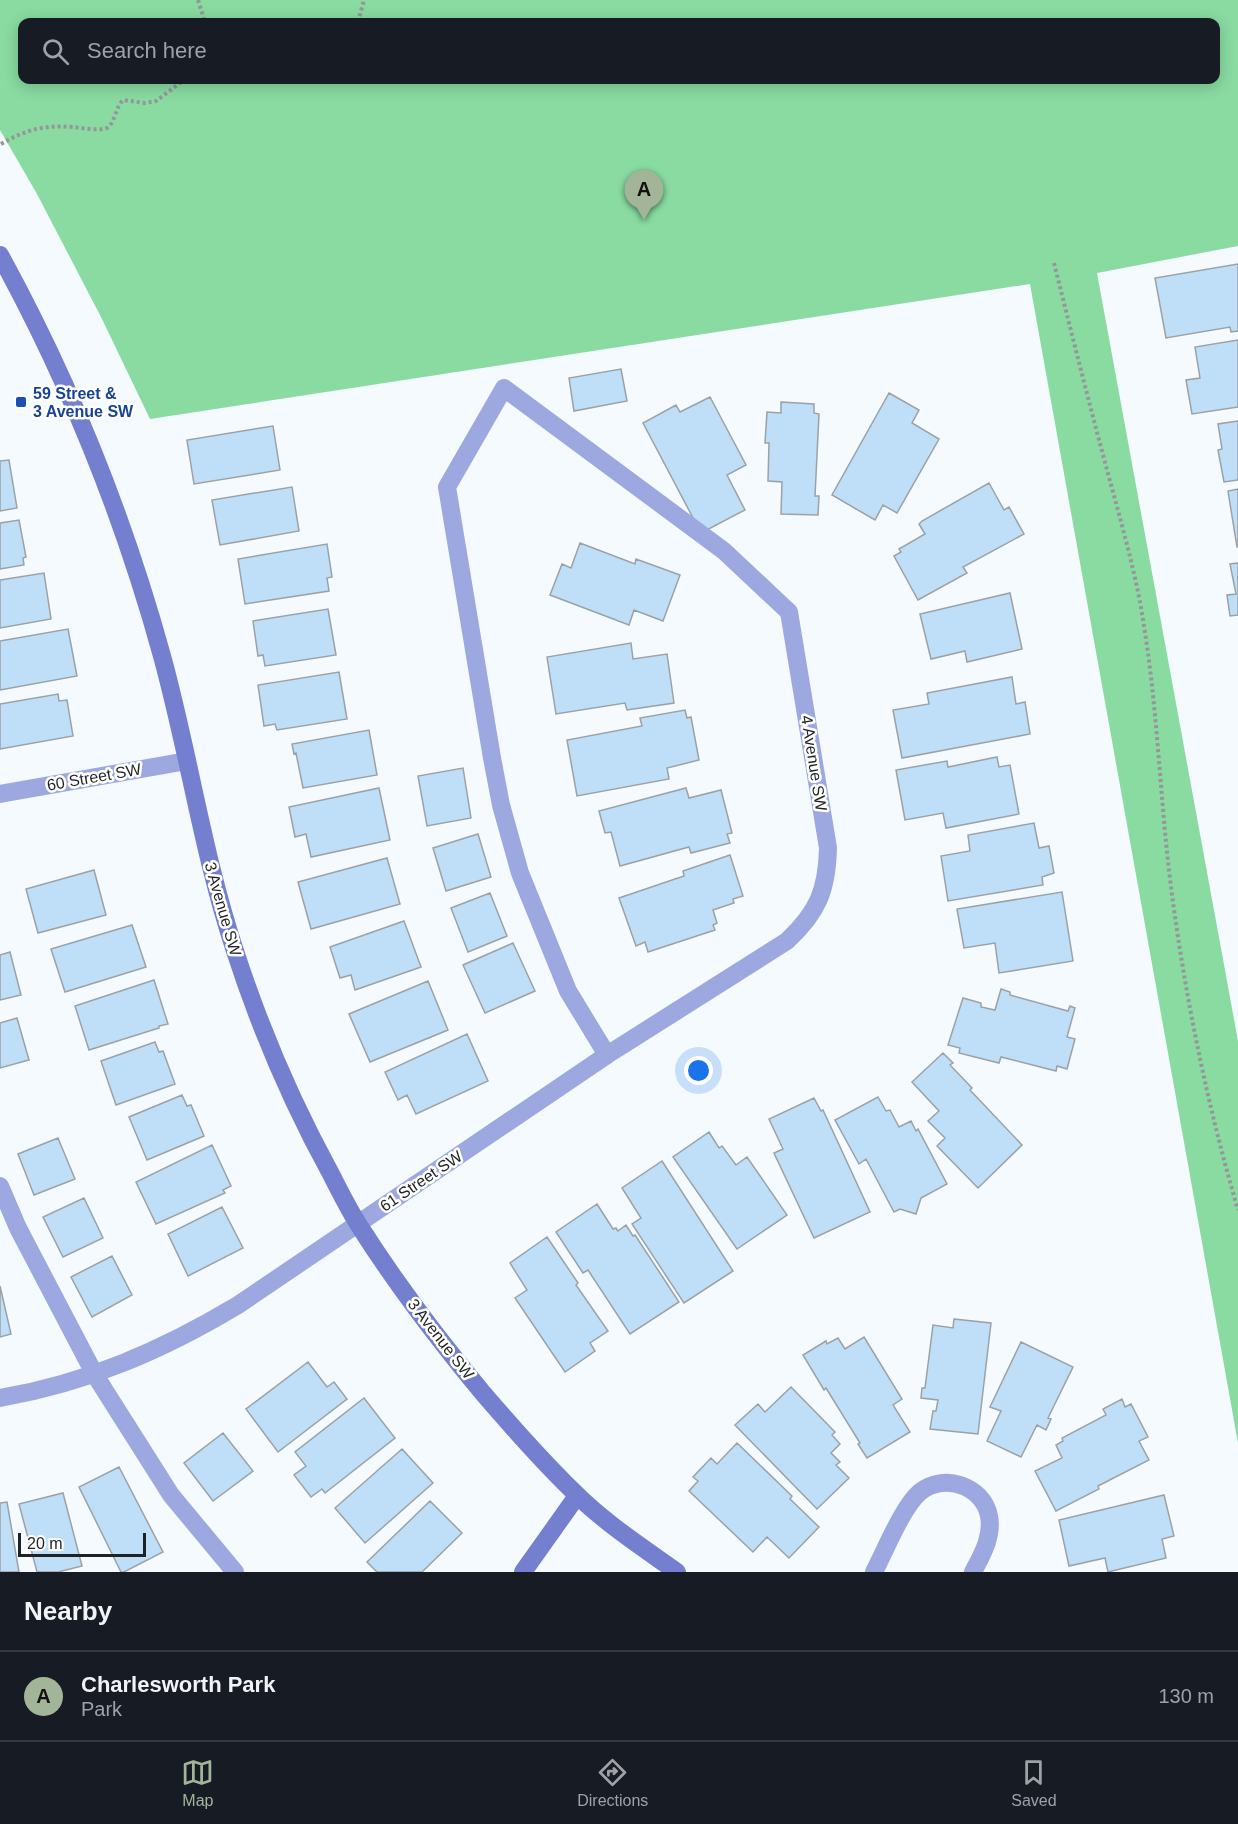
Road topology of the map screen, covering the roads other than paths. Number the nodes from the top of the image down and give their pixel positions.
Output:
1 (0, 255) edge
2 (187, 761) junction
3 (0, 794) edge
4 (814, 912) joint
5 (607, 1055) junction
6 (0, 1186) edge
7 (358, 1224) junction
8 (95, 1375) junction
9 (0, 1398) edge
10 (577, 1496) junction
11 (235, 1572) edge
12 (523, 1572) edge
13 (677, 1572) edge
14 (874, 1572) edge
15 (973, 1572) edge

1 - 2 street, 3 Avenue SW
2 - 3 street, 60 Street SW
2 - 7 street, 3 Avenue SW
4 - 5 street, 61 Street SW
4 - 5 street, 4 Avenue SW
5 - 7 street, 61 Street SW
6 - 8 street
7 - 8 street, 61 Street SW
7 - 10 street, 3 Avenue SW
8 - 9 street, 61 Street SW
8 - 11 street
10 - 12 street
10 - 13 street, 3 Avenue SW
14 - 15 street

